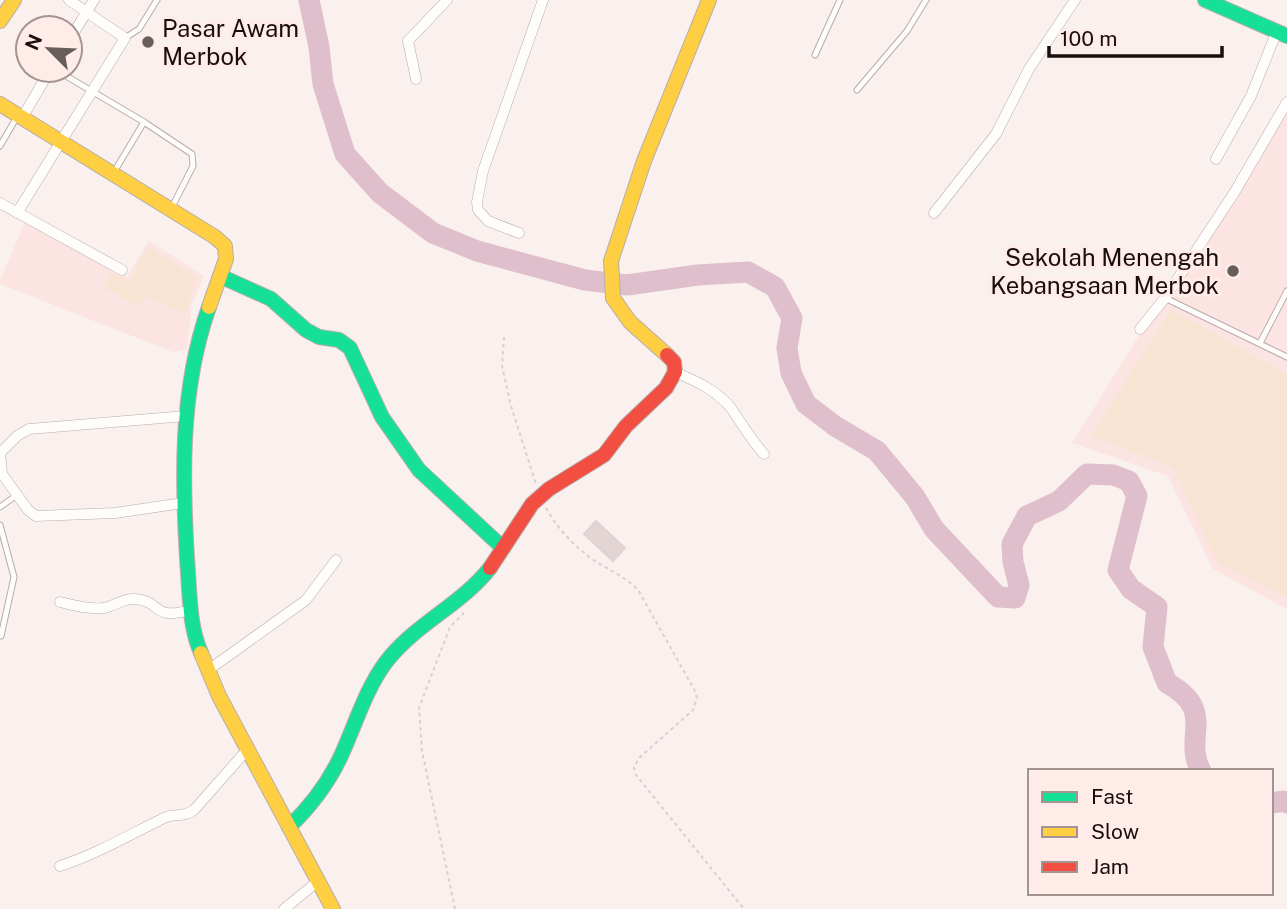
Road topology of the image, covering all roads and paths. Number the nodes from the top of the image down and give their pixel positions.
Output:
1 (14, 0) edge
2 (69, 0) edge
3 (94, 0) edge
4 (157, 0) edge
5 (447, 0) edge
6 (543, 0) edge
7 (709, 0) edge
8 (840, 0) edge
9 (926, 0) edge
10 (1075, 0) edge
11 (1205, 0) edge
12 (87, 13) junction
13 (84, 18) edge
14 (0, 21) edge
15 (1282, 34) edge
16 (125, 38) junction
17 (815, 55) dead end
18 (416, 79) dead end
19 (43, 84) edge
20 (79, 84) edge
21 (857, 90) dead end
22 (92, 91) junction
23 (1287, 102) edge
24 (0, 104) edge
25 (20, 117) junction
26 (144, 122) junction
27 (60, 142) junction
28 (0, 146) edge
29 (1216, 159) dead end
30 (113, 175) junction
31 (0, 204) edge
32 (170, 209) junction
33 (18, 213) junction
34 (934, 213) dead end
35 (519, 233) dead end
36 (122, 270) dead end
37 (220, 276) junction
38 (1287, 291) edge
39 (1165, 298) junction
40 (1140, 330) dead end
41 (504, 337) dead end
42 (1260, 343) junction
43 (1287, 356) edge
44 (675, 372) junction
45 (186, 416) junction
46 (0, 452) edge
47 (764, 454) dead end
48 (1, 475) edge
49 (17, 495) junction
50 (540, 496) junction
51 (183, 503) junction
52 (0, 508) edge
53 (0, 525) edge
54 (503, 548) junction
55 (336, 560) dead end
56 (459, 600) junction
57 (60, 602) dead end
58 (191, 610) junction
59 (1, 636) edge
60 (207, 671) junction
61 (247, 750) junction
62 (289, 827) junction
63 (60, 866) dead end
64 (317, 882) junction
65 (284, 909) edge
66 (334, 909) edge
67 (454, 909) edge
68 (744, 909) edge

1 - 14 street
2 - 12 street
3 - 12 street
4 - 16 lane
5 - 18 street
6 - 35 street
7 - 44 street
8 - 17 lane
9 - 21 lane
10 - 34 street
11 - 15 street
12 - 13 street
12 - 16 street
15 - 29 street
16 - 22 street
19 - 25 street
20 - 22 lane
22 - 26 lane
22 - 27 street
23 - 39 street
24 - 25 street
25 - 27 street
25 - 28 lane
26 - 30 lane
26 - 32 lane
27 - 30 street
27 - 33 street
30 - 32 street
31 - 33 street
32 - 37 street
33 - 36 street
37 - 45 street
37 - 54 street
38 - 42 lane
39 - 40 street
39 - 42 lane
41 - 50 path
42 - 43 lane
44 - 47 street
44 - 50 street
45 - 46 street
45 - 51 street
46 - 48 street
48 - 49 street
49 - 51 street
49 - 52 lane
50 - 54 street
50 - 68 path
51 - 58 street
53 - 59 lane
54 - 56 street
55 - 60 street
56 - 62 street
56 - 67 path
57 - 58 street
58 - 60 street
60 - 61 street
61 - 62 street
61 - 63 street
62 - 64 street
64 - 65 street
64 - 66 street

